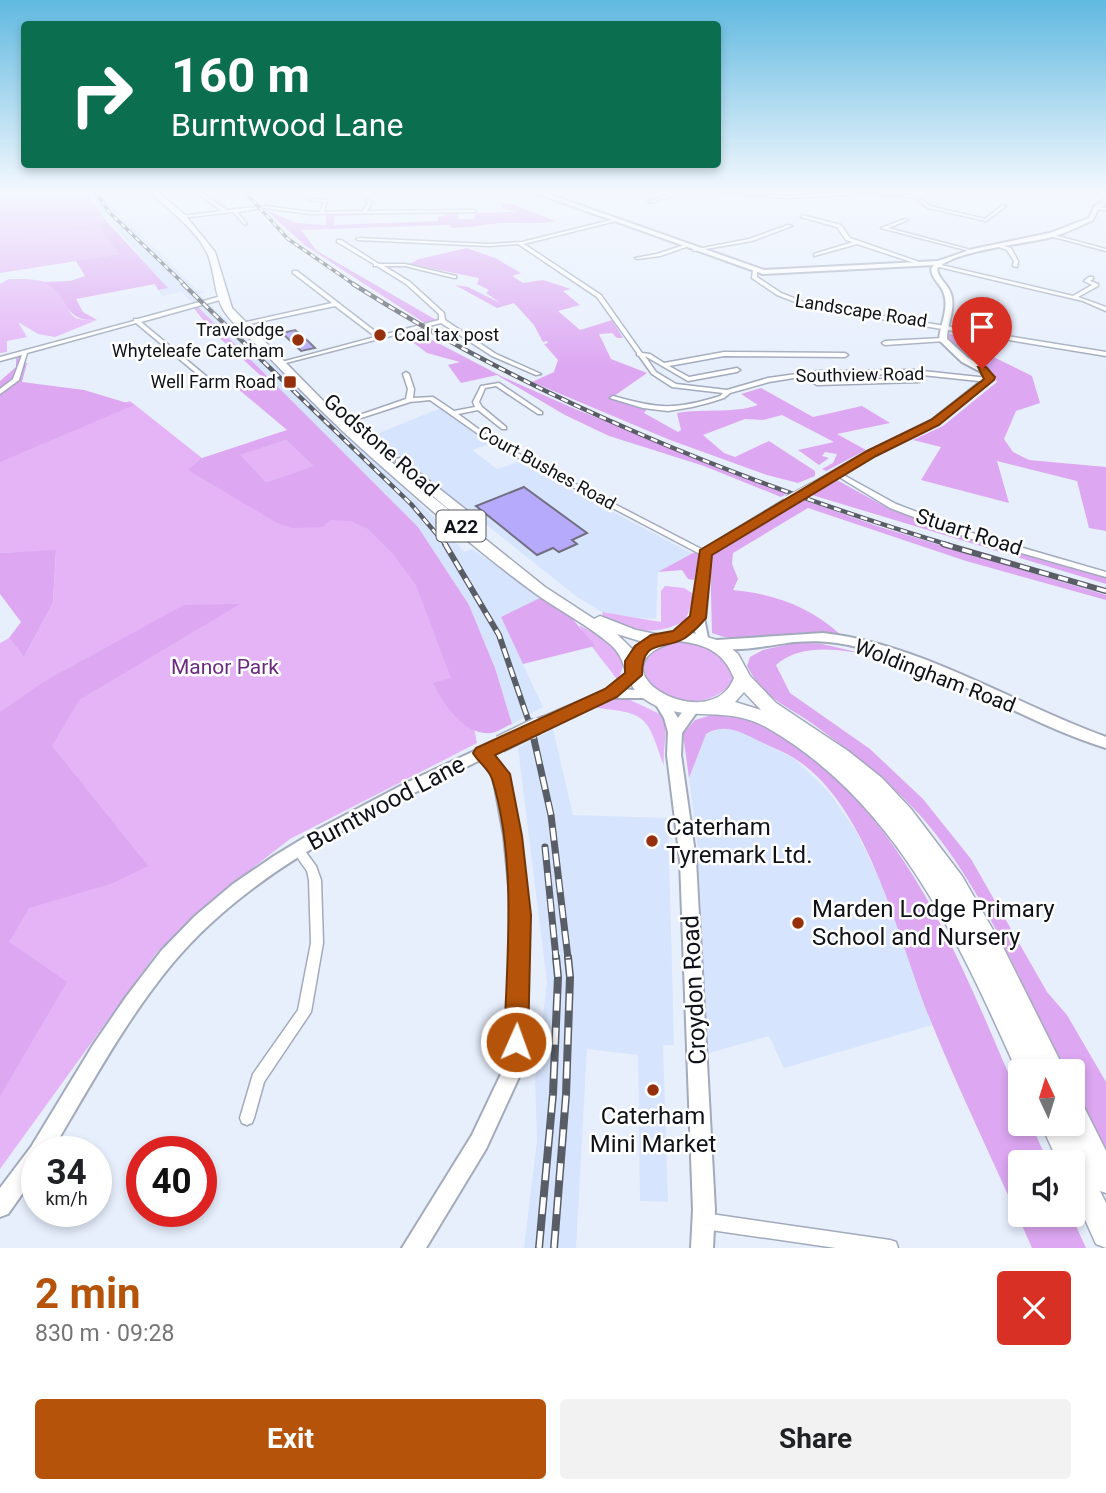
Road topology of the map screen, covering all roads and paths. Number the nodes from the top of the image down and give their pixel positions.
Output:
1 (211, 251) edge
2 (355, 251) edge
3 (528, 251) edge
4 (670, 251) edge
5 (698, 251) edge
6 (828, 251) edge
7 (886, 251) edge
8 (974, 251) edge
9 (1010, 251) edge
10 (816, 255) dead end
11 (637, 258) dead end
12 (923, 264) junction
13 (938, 264) junction
14 (376, 265) junction
15 (1015, 266) dead end
16 (755, 271) junction
17 (295, 272) dead end
18 (454, 277) dead end
19 (1091, 278) dead end
20 (225, 297) junction
21 (1072, 298) junction
22 (336, 304) junction
23 (1106, 309) edge
24 (136, 320) junction
25 (442, 321) junction
26 (247, 324) junction
27 (942, 325) junction
28 (374, 333) dead end
29 (943, 340) junction
30 (885, 343) dead end
31 (25, 354) junction
32 (639, 354) junction
33 (1106, 354) edge
34 (845, 355) dead end
35 (0, 359) edge
36 (285, 363) junction
37 (663, 365) junction
38 (737, 370) dead end
39 (405, 374) dead end
40 (538, 374) dead end
41 (800, 374) junction
42 (204, 377) dead end
43 (919, 380) dead end
44 (988, 380) junction
45 (0, 392) edge
46 (727, 392) junction
47 (613, 398) dead end
48 (409, 400) junction
49 (478, 408) junction
50 (455, 413) junction
51 (540, 414) dead end
52 (350, 420) junction
53 (504, 428) dead end
54 (399, 468) junction
55 (838, 474) junction
56 (705, 553) junction
57 (1106, 575) edge
58 (545, 588) junction
59 (698, 618) junction
60 (678, 636) junction
61 (657, 639) junction
62 (710, 641) junction
63 (759, 644) junction
64 (633, 668) junction
65 (740, 670) junction
66 (611, 693) junction
67 (655, 699) junction
68 (714, 706) junction
69 (692, 709) junction
70 (675, 732) junction
71 (1106, 743) edge
72 (483, 753) junction
73 (298, 850) junction
74 (1024, 1059) edge
75 (1047, 1059) edge
76 (247, 1118) dead end
77 (49, 1136) edge
78 (1085, 1136) edge
79 (21, 1177) edge
80 (1106, 1180) edge
81 (1085, 1190) edge
82 (0, 1206) edge
83 (704, 1222) junction
84 (1106, 1234) edge
85 (413, 1248) edge
86 (702, 1248) edge
87 (890, 1248) edge

1 - 20 highway, Godstone Road / A22
2 - 14 street
3 - 32 street
4 - 11 street
5 - 16 street
6 - 10 street
7 - 12 street
8 - 13 street
9 - 15 street
12 - 13 street
12 - 16 street
13 - 21 street
13 - 27 street
14 - 18 street
14 - 25 street
16 - 27 street, Landscape Road
17 - 22 street
19 - 21 street
20 - 24 street
20 - 26 highway, Godstone Road / A22
21 - 23 street
22 - 26 street
22 - 28 street
24 - 31 street
24 - 42 street
25 - 36 street
25 - 40 street
26 - 36 highway, Godstone Road / A22
27 - 29 street
27 - 33 street, Landscape Road
29 - 30 street
29 - 44 street
31 - 35 street
31 - 45 street
32 - 37 street
32 - 46 street
34 - 37 street
36 - 52 highway, Godstone Road / A22
36 - 54 highway, Godstone Road / A22
37 - 38 street
39 - 48 street
41 - 43 street
41 - 44 street, Southview Road
41 - 46 street, Southview Road
44 - 55 street
46 - 47 street, Southview Road
48 - 50 street, Court Bushes Road
48 - 52 street, Court Bushes Road
49 - 50 street
49 - 51 street
49 - 53 street
50 - 56 street, Court Bushes Road
52 - 54 highway, Godstone Road / A22
54 - 58 highway, Godstone Road / A22
55 - 56 street, bridge
55 - 57 street, Stuart Road
56 - 59 street
58 - 61 highway, Godstone Road / A22
58 - 64 highway, Godstone Road / A22
59 - 60 street
59 - 62 street
60 - 61 highway
60 - 62 highway
61 - 64 highway
62 - 63 street, Woldingham Road
62 - 65 highway
63 - 65 street
63 - 71 street, Woldingham Road
64 - 66 street, Burntwood Lane
64 - 67 highway
65 - 68 highway
65 - 75 highway
66 - 67 street, Burntwood Lane
66 - 72 street, Burntwood Lane, bridge
67 - 69 highway
67 - 70 street, Croydon Road
68 - 69 highway
68 - 74 highway
69 - 70 street
70 - 83 street, Croydon Road
72 - 73 street, Burntwood Lane
72 - 85 street
73 - 76 street
73 - 77 street, Burntwood Lane
78 - 80 highway
79 - 82 street, Burntwood Lane
81 - 84 highway
83 - 86 street, Croydon Road
83 - 87 street

